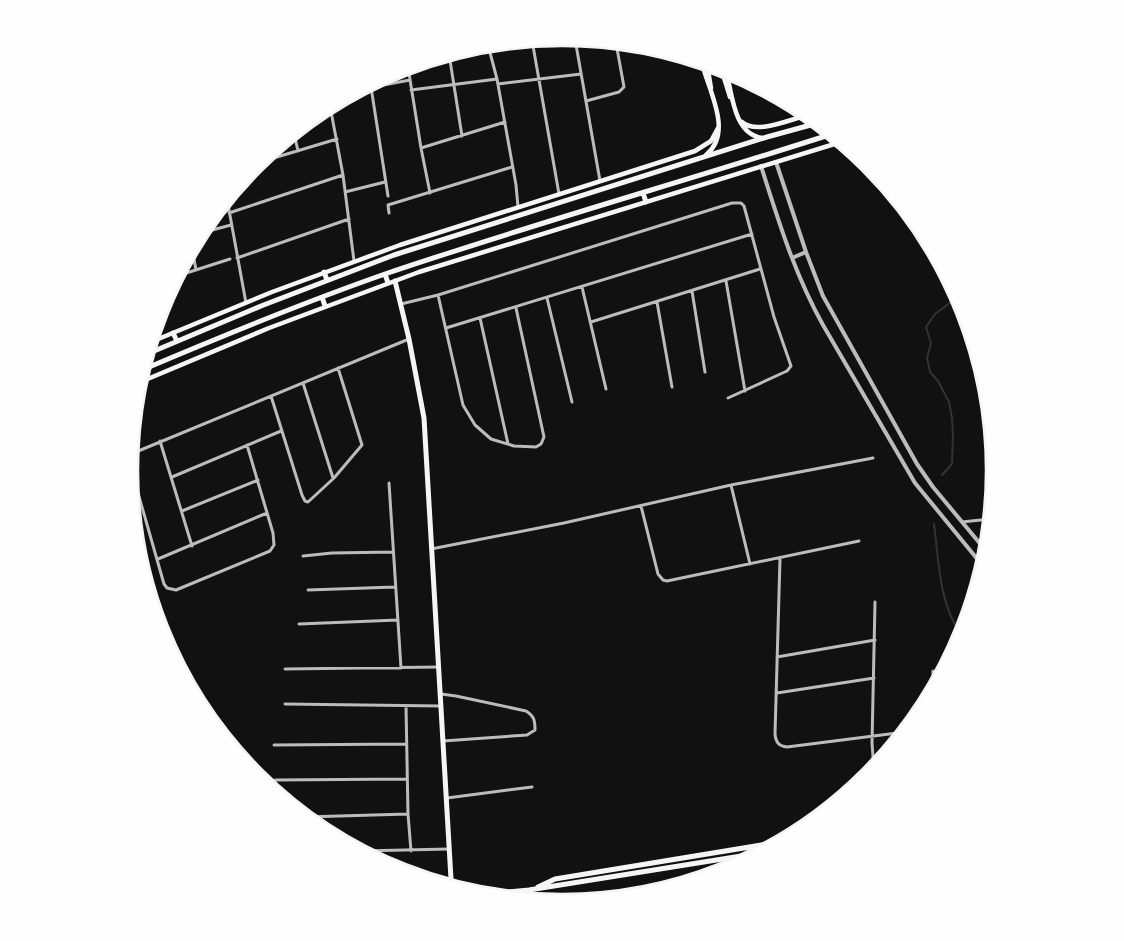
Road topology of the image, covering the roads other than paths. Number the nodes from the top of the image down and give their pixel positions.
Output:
1 (575, 46) edge
2 (533, 47) edge
3 (617, 50) edge
4 (490, 52) edge
5 (451, 61) edge
6 (705, 72) edge
7 (708, 73) edge
8 (581, 74) junction
9 (409, 75) edge
10 (497, 79) junction
11 (538, 79) junction
12 (723, 79) edge
13 (410, 80) junction
14 (728, 81) edge
15 (389, 84) edge
16 (454, 84) junction
17 (498, 84) junction
18 (711, 89) junction
19 (411, 90) junction
20 (372, 91) edge
21 (586, 101) junction
22 (733, 102) junction
23 (332, 114) edge
24 (798, 118) edge
25 (739, 119) junction
26 (504, 122) junction
27 (808, 126) edge
28 (718, 128) junction
29 (462, 136) junction
30 (767, 137) junction
31 (823, 137) edge
32 (337, 139) junction
33 (296, 141) edge
34 (833, 145) edge
35 (421, 148) junction
36 (298, 151) junction
37 (276, 158) edge
38 (702, 158) junction
39 (776, 162) junction
40 (761, 166) junction
41 (512, 167) junction
42 (640, 168) junction
43 (343, 175) junction
44 (642, 176) junction
45 (600, 181) junction
46 (385, 182) junction
47 (345, 192) junction
48 (430, 193) junction
49 (643, 193) junction
50 (559, 194) junction
51 (388, 196) dead end
52 (646, 202) junction
53 (518, 206) junction
54 (228, 209) edge
55 (228, 213) junction
56 (389, 214) dead end
57 (349, 218) junction
58 (231, 225) junction
59 (213, 230) edge
60 (752, 234) junction
61 (420, 238) junction
62 (422, 246) junction
63 (806, 252) junction
64 (238, 258) junction
65 (792, 258) junction
66 (230, 259) dead end
67 (194, 260) edge
68 (354, 261) junction
69 (760, 269) junction
70 (196, 270) junction
71 (324, 272) junction
72 (187, 273) edge
73 (384, 274) junction
74 (327, 280) junction
75 (395, 281) junction
76 (726, 281) junction
77 (388, 283) junction
78 (582, 287) junction
79 (692, 291) junction
80 (438, 295) junction
81 (322, 297) junction
82 (547, 298) junction
83 (657, 302) junction
84 (246, 303) junction
85 (401, 304) junction
86 (261, 306) junction
87 (325, 306) junction
88 (516, 308) junction
89 (480, 318) junction
90 (265, 319) junction
91 (591, 322) junction
92 (446, 328) junction
93 (173, 333) junction
94 (159, 339) edge
95 (409, 339) junction
96 (177, 341) junction
97 (155, 350) edge
98 (151, 366) edge
99 (338, 368) junction
100 (705, 372) dead end
101 (148, 379) edge
102 (303, 383) junction
103 (672, 388) dead end
104 (606, 389) dead end
105 (745, 391) junction
106 (272, 396) junction
107 (728, 398) dead end
108 (572, 402) dead end
109 (281, 431) junction
110 (160, 441) junction
111 (248, 444) junction
112 (508, 444) junction
113 (139, 451) edge
114 (873, 458) dead end
115 (172, 477) junction
116 (334, 478) junction
117 (258, 480) junction
118 (389, 483) dead end
119 (731, 485) junction
120 (139, 495) edge
121 (640, 506) junction
122 (182, 511) junction
123 (267, 513) junction
124 (983, 520) edge
125 (962, 522) junction
126 (972, 533) junction
127 (961, 539) junction
128 (859, 541) dead end
129 (980, 543) edge
130 (192, 546) junction
131 (432, 549) junction
132 (393, 552) junction
133 (303, 556) dead end
134 (780, 558) junction
135 (977, 558) edge
136 (158, 559) junction
137 (750, 564) junction
138 (396, 588) junction
139 (308, 590) dead end
140 (875, 602) dead end
141 (398, 620) junction
142 (299, 624) dead end
143 (875, 640) junction
144 (777, 657) junction
145 (439, 667) junction
146 (401, 668) junction
147 (285, 669) dead end
148 (933, 671) dead end
149 (933, 675) edge
150 (874, 678) junction
151 (777, 693) junction
152 (441, 694) junction
153 (285, 704) dead end
154 (406, 706) junction
155 (441, 706) junction
156 (895, 733) edge
157 (872, 737) junction
158 (443, 741) junction
159 (406, 744) junction
160 (274, 745) dead end
161 (873, 758) edge
162 (407, 779) junction
163 (274, 781) edge
164 (532, 786) dead end
165 (447, 798) junction
166 (408, 814) junction
167 (317, 817) edge
168 (761, 845) edge
169 (449, 849) junction
170 (374, 851) edge
171 (411, 851) junction
172 (736, 857) edge
173 (451, 880) edge
174 (536, 889) junction
175 (529, 890) junction
176 (510, 891) edge
177 (520, 891) joint
178 (529, 893) edge

1 - 8 street
2 - 11 street
3 - 21 street
4 - 10 street
5 - 16 street
6 - 18 main road
7 - 18 main road
8 - 11 street
8 - 21 street
9 - 13 street
10 - 16 street
10 - 17 street
11 - 17 street
11 - 50 street
12 - 22 main road
13 - 15 street
13 - 19 street
14 - 22 main road
16 - 19 street
16 - 29 street
17 - 26 street
18 - 28 main road
19 - 35 street
20 - 46 street
21 - 45 street
22 - 25 main road
23 - 32 street
24 - 25 main road
25 - 30 main road
26 - 29 street
26 - 41 street
27 - 30 main road
28 - 38 main road
28 - 42 main road
29 - 35 street
30 - 38 main road
31 - 49 main road
32 - 36 street
32 - 43 street
33 - 36 street
34 - 39 main road
35 - 48 street
36 - 37 street
38 - 44 main road
39 - 40 main road
39 - 63 street
40 - 52 main road
40 - 65 street
41 - 48 street
41 - 53 street
42 - 44 main road
42 - 45 main road
43 - 47 street
43 - 55 street
44 - 62 main road
45 - 50 main road
46 - 47 street
46 - 51 street
47 - 57 street
48 - 56 street
49 - 52 main road
49 - 73 main road
50 - 53 main road
52 - 75 main road
53 - 61 main road
54 - 55 street
55 - 58 street
57 - 64 street
57 - 68 street
58 - 59 street
58 - 64 street
60 - 69 street
60 - 78 street
60 - 80 street
61 - 62 main road
61 - 68 main road
62 - 74 main road
63 - 65 street
63 - 125 street
64 - 84 street
65 - 127 street
66 - 70 street
67 - 70 street
68 - 71 main road
69 - 76 street
69 - 105 street
70 - 72 street
71 - 74 main road
71 - 84 main road
73 - 77 main road
73 - 81 main road
74 - 86 main road
75 - 77 main road
75 - 85 main road
76 - 79 street
76 - 105 street
77 - 87 main road
78 - 82 street
78 - 91 street
79 - 83 street
79 - 100 street
80 - 85 street
80 - 92 street
81 - 87 main road
81 - 90 main road
82 - 88 street
82 - 108 street
83 - 91 street
83 - 103 street
84 - 93 main road
85 - 95 main road
86 - 90 main road
86 - 96 main road
87 - 101 main road
88 - 89 street
88 - 112 street
89 - 92 street
89 - 112 street
90 - 98 main road
91 - 104 street
92 - 112 street
93 - 94 main road
93 - 96 main road
95 - 99 street
95 - 131 main road
96 - 97 main road
99 - 102 street
99 - 116 street
102 - 106 street
102 - 116 street
105 - 107 street
106 - 109 street
106 - 110 street
109 - 111 street
109 - 116 street
110 - 113 street
110 - 115 street
111 - 115 street
111 - 117 street
114 - 119 street
115 - 122 street
117 - 122 street
117 - 123 street
118 - 132 street
119 - 121 street
119 - 137 street
120 - 136 street
121 - 131 street
121 - 137 street
122 - 130 street
123 - 130 street
123 - 136 street
124 - 125 street
125 - 126 street
126 - 127 street
126 - 129 street
127 - 135 street
128 - 134 street
130 - 136 street
131 - 145 main road
132 - 133 street
132 - 138 street
134 - 137 street
134 - 144 street
138 - 139 street
138 - 141 street
140 - 143 street
141 - 142 street
141 - 146 street
143 - 144 street
143 - 150 street
144 - 151 street
145 - 146 street
145 - 152 main road
146 - 147 street
148 - 149 street
150 - 151 street
150 - 157 street
151 - 157 street
152 - 155 main road
152 - 158 street
153 - 154 street
154 - 155 street
154 - 159 street
155 - 158 main road
156 - 157 street
157 - 161 street
158 - 165 main road
159 - 160 street
159 - 162 street
162 - 163 street
162 - 166 street
164 - 165 street
165 - 169 main road
166 - 167 street
166 - 171 street
168 - 174 main road
169 - 171 street
169 - 173 main road
170 - 171 street
172 - 174 main road
174 - 175 main road
175 - 177 main road
175 - 178 street
176 - 177 main road

